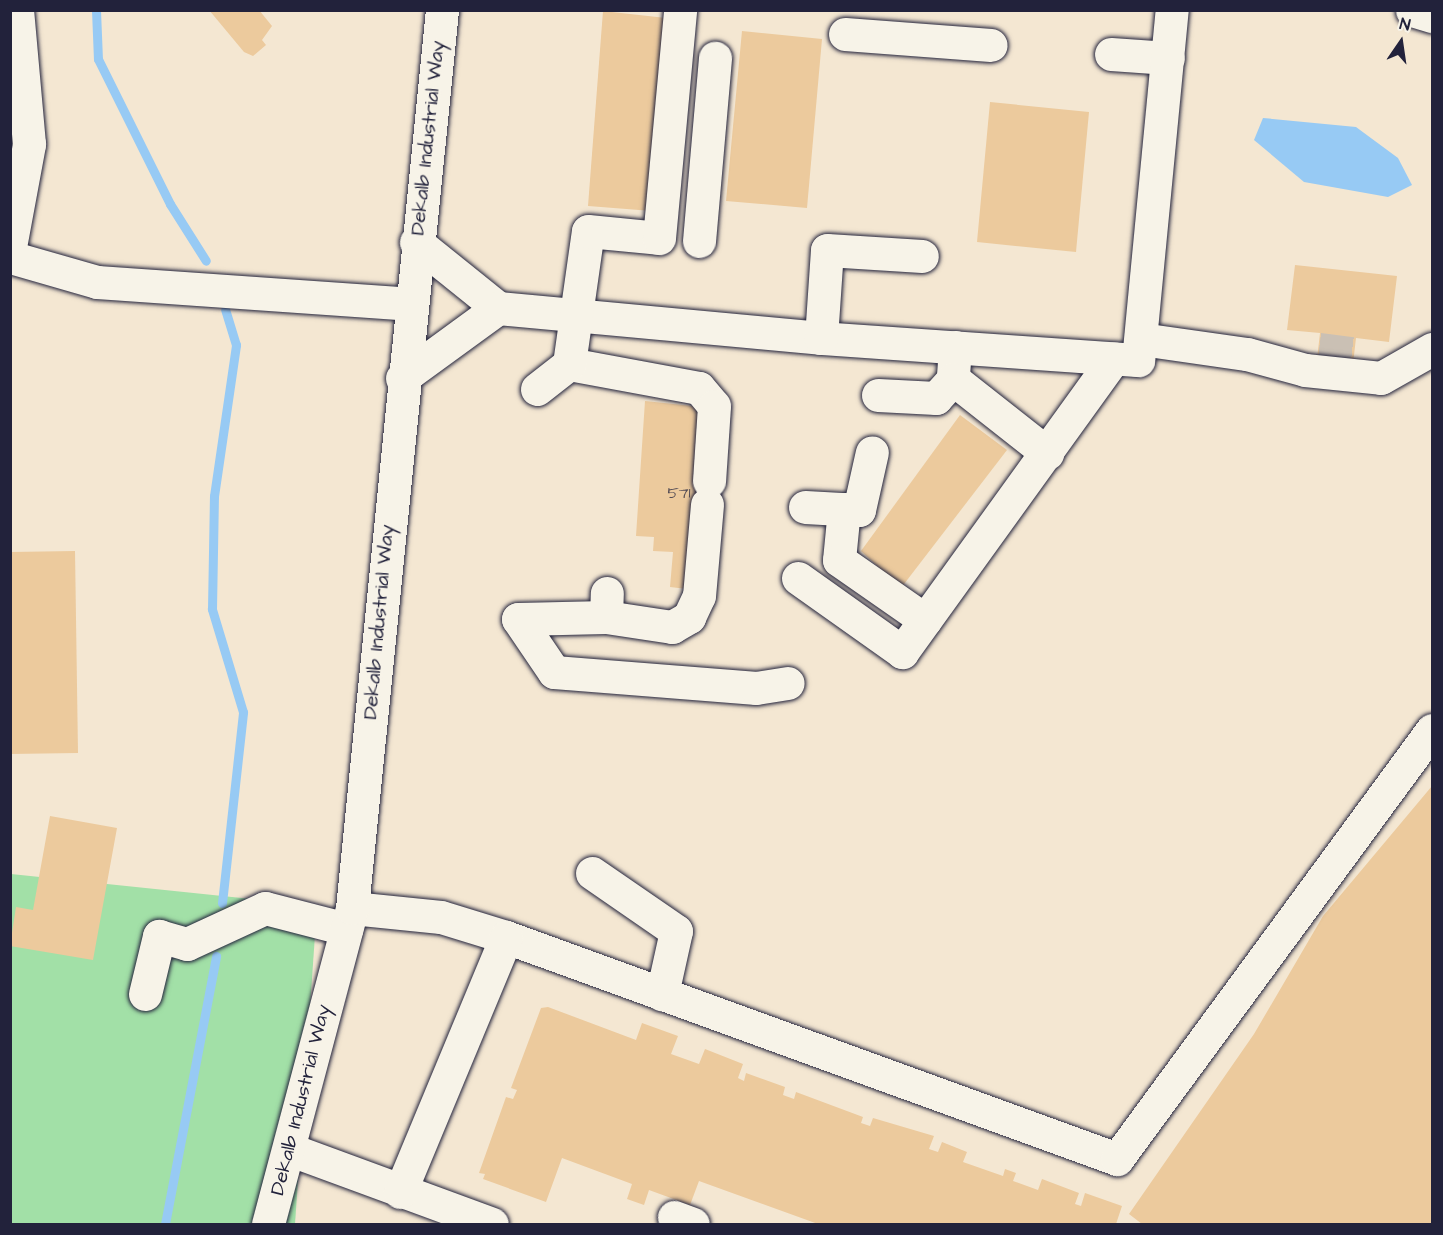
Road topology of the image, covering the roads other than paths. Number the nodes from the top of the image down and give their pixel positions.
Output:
1 (16, 10) edge
2 (442, 10) edge
3 (680, 10) edge
4 (1172, 10) edge
5 (1412, 10) edge
6 (1432, 16) edge
7 (845, 34) dead end
8 (991, 45) dead end
9 (1111, 54) dead end
10 (715, 58) dead end
11 (1168, 58) junction
12 (16, 184) edge
13 (699, 241) dead end
14 (416, 242) junction
15 (10, 247) edge
16 (922, 256) dead end
17 (10, 257) edge
18 (410, 304) junction
19 (498, 308) junction
20 (579, 313) junction
21 (821, 338) junction
22 (1141, 339) junction
23 (955, 347) junction
24 (1318, 349) tunnel mouth
25 (1354, 353) tunnel mouth
26 (1247, 354) junction
27 (1422, 355) edge
28 (1114, 358) junction
29 (569, 364) junction
30 (402, 378) junction
31 (953, 379) junction
32 (537, 389) dead end
33 (621, 393) dead end
34 (878, 395) dead end
35 (872, 452) dead end
36 (1047, 453) junction
37 (805, 507) dead end
38 (844, 509) junction
39 (798, 578) dead end
40 (925, 620) junction
41 (788, 683) dead end
42 (1432, 730) edge
43 (592, 873) dead end
44 (349, 918) junction
45 (506, 937) junction
46 (662, 993) junction
47 (145, 994) dead end
48 (291, 1150) junction
49 (400, 1192) junction
50 (268, 1224) edge
51 (492, 1224) edge

1 - 12 main road
2 - 14 main road, Dekalb Industrial Way
3 - 20 main road
4 - 11 main road
5 - 6 main road
7 - 8 main road
9 - 11 main road
10 - 13 main road
11 - 22 main road
12 - 15 main road
14 - 18 main road, Dekalb Industrial Way
14 - 19 main road
16 - 21 main road
17 - 18 main road
18 - 30 main road, Dekalb Industrial Way
19 - 20 main road
19 - 30 main road
20 - 21 main road
20 - 29 main road
21 - 23 main road
22 - 26 main road
22 - 28 main road
23 - 28 main road
23 - 31 main road
24 - 26 main road
25 - 27 main road
26 - 27 main road
28 - 36 main road
29 - 32 main road
29 - 33 main road
29 - 41 main road
30 - 44 main road, Dekalb Industrial Way
31 - 34 main road
31 - 36 main road
35 - 38 main road
36 - 40 main road
37 - 38 main road
38 - 40 main road
39 - 40 main road
42 - 46 main road
43 - 46 main road
44 - 45 main road
44 - 47 main road
44 - 48 main road, Dekalb Industrial Way
45 - 46 main road
45 - 49 main road
48 - 49 main road
48 - 50 main road, Dekalb Industrial Way
49 - 51 main road

